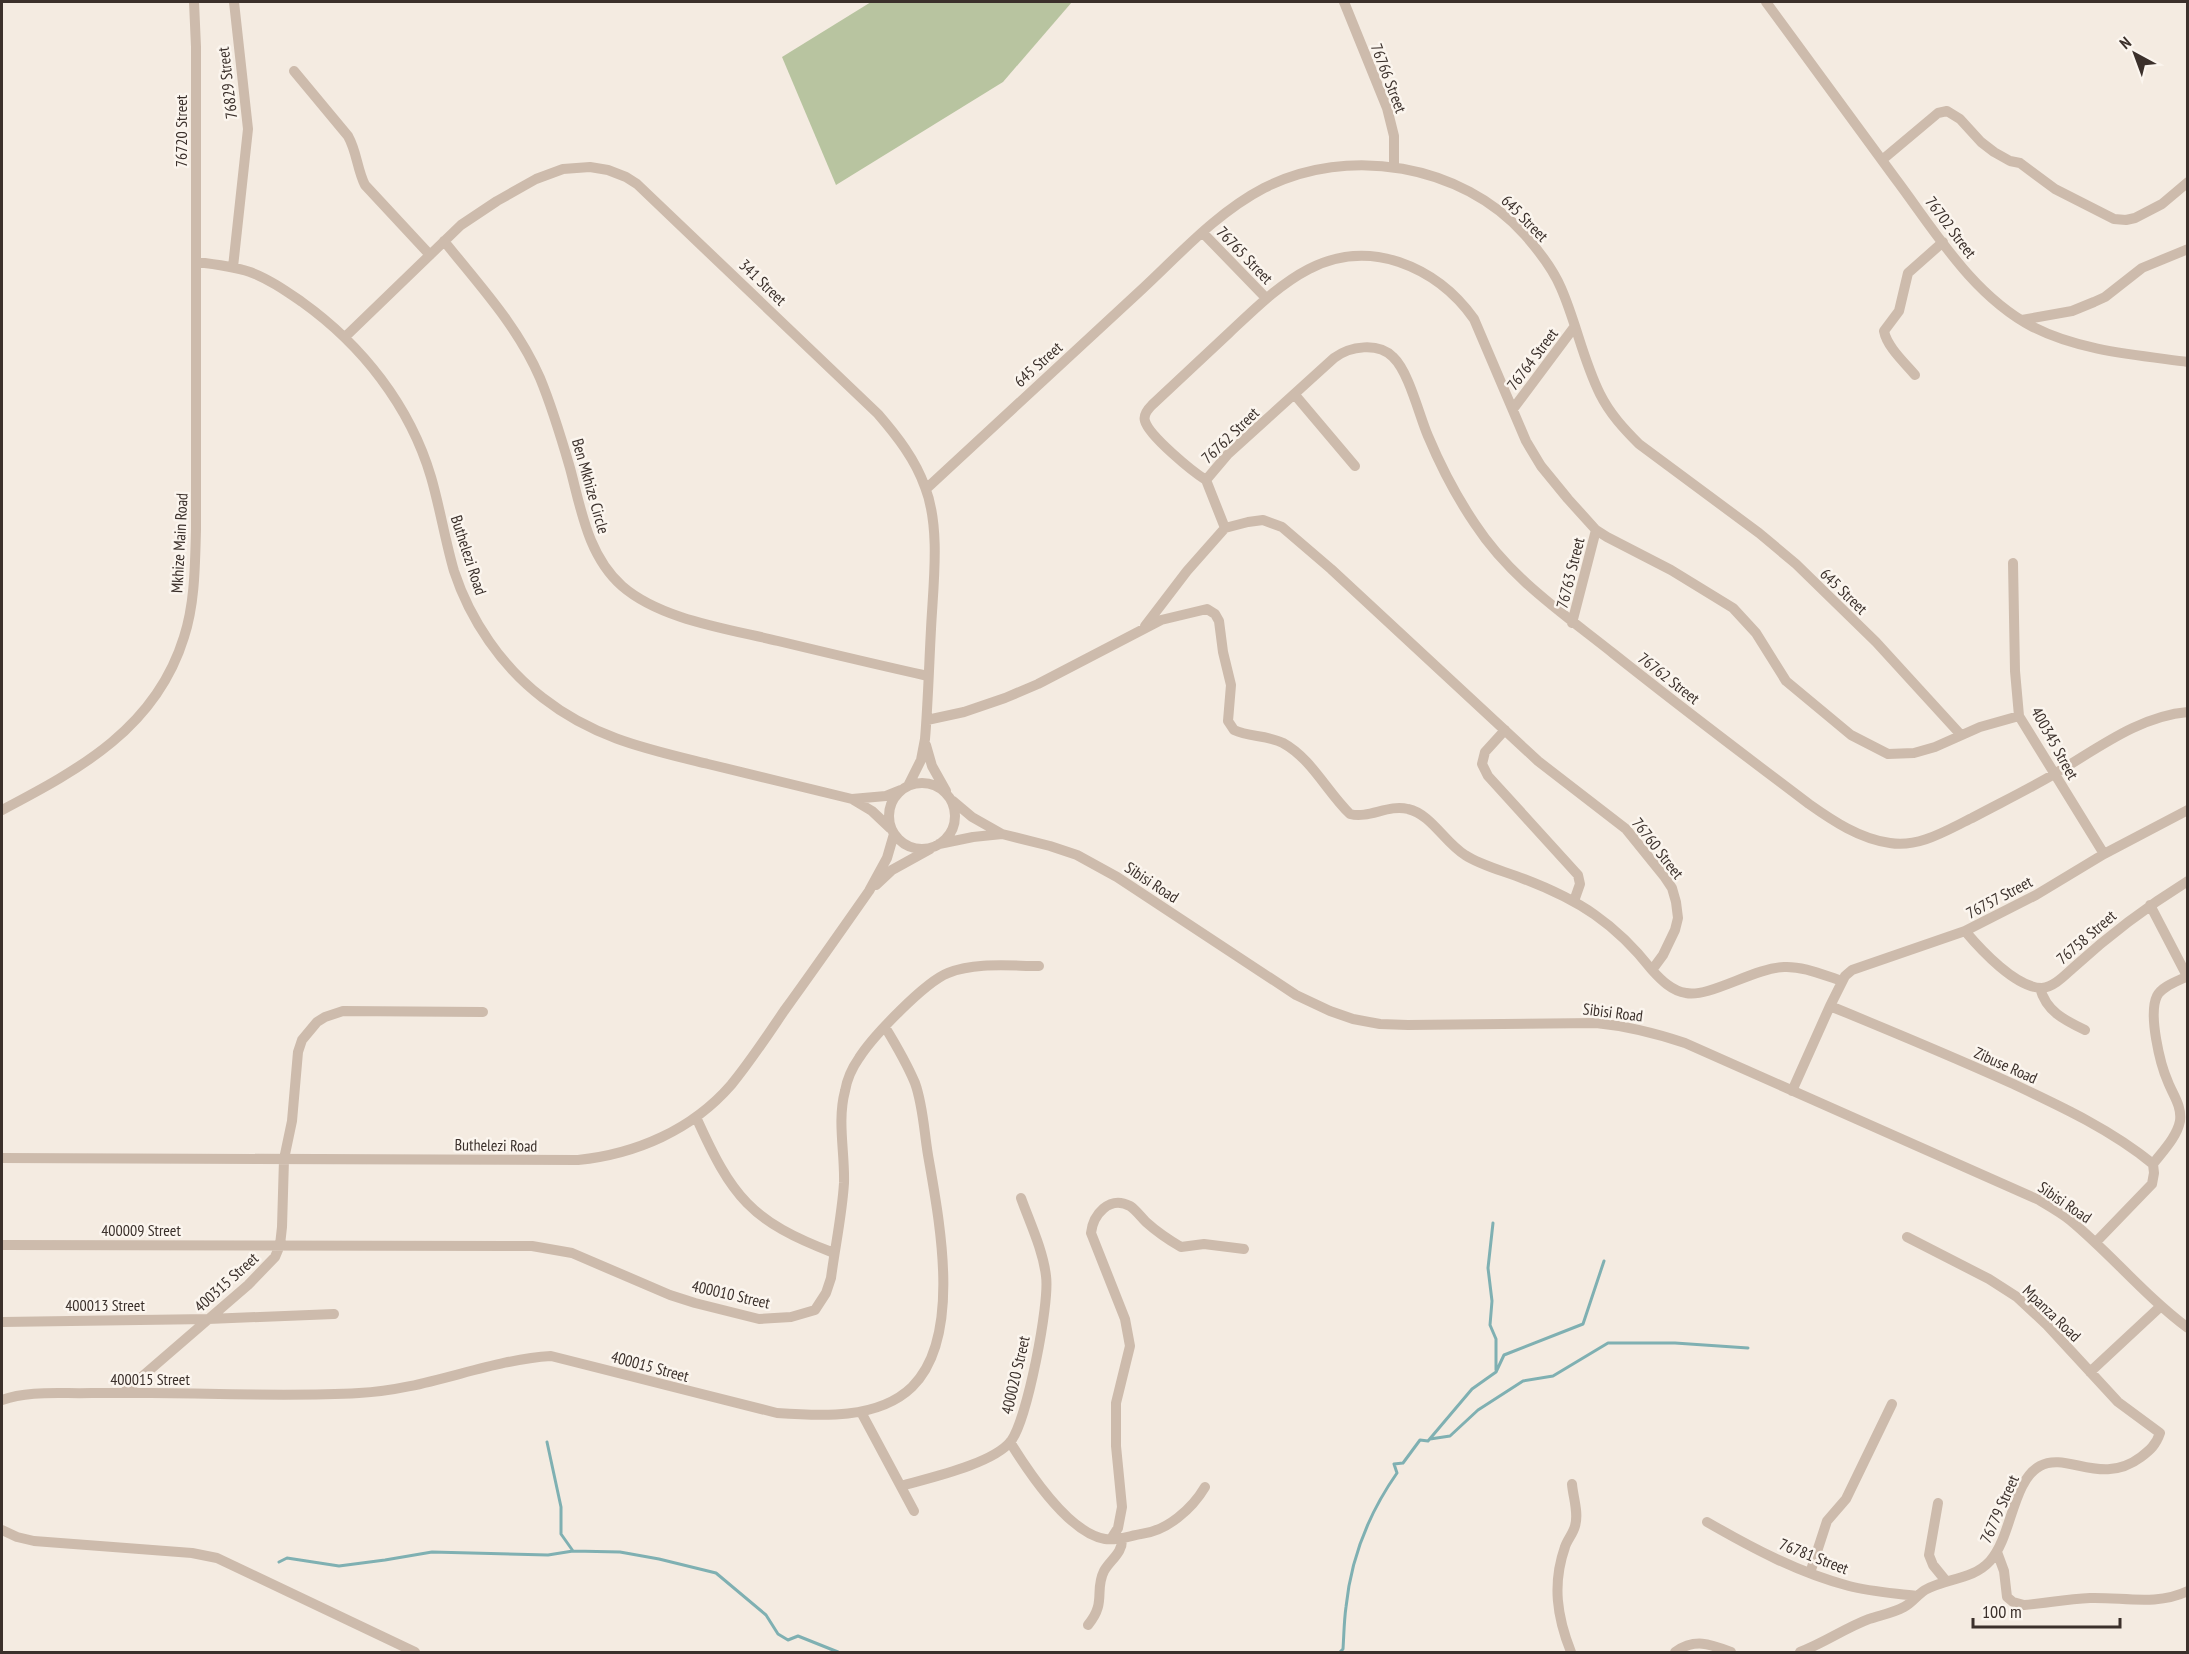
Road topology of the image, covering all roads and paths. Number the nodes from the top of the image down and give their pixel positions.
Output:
1 (194, 2) edge
2 (234, 2) edge
3 (1344, 2) edge
4 (1766, 2) edge
5 (294, 71) dead end
6 (1882, 160) junction
7 (1394, 167) junction
8 (2187, 182) edge
9 (1203, 233) junction
10 (444, 241) junction
11 (1943, 242) junction
12 (2187, 249) edge
13 (430, 255) junction
14 (196, 262) junction
15 (233, 267) junction
16 (1266, 298) junction
17 (2022, 320) junction
18 (1575, 326) junction
19 (345, 337) junction
20 (2187, 362) edge
21 (1915, 375) dead end
22 (1295, 395) junction
23 (1513, 409) junction
24 (1355, 466) dead end
25 (1206, 480) junction
26 (926, 489) junction
27 (1224, 528) junction
28 (1596, 530) junction
29 (2013, 563) dead end
30 (1572, 623) junction
31 (1143, 629) junction
32 (928, 676) junction
33 (2187, 712) edge
34 (2019, 716) junction
35 (927, 720) junction
36 (1505, 730) junction
37 (1961, 735) junction
38 (925, 739) junction
39 (2054, 774) junction
40 (905, 788) junction
41 (949, 797) junction
42 (852, 799) junction
43 (2, 810) edge
44 (2187, 810) edge
45 (893, 832) junction
46 (1002, 834) junction
47 (935, 846) junction
48 (2104, 854) junction
49 (2187, 881) edge
50 (869, 891) junction
51 (1574, 901) junction
52 (2150, 905) junction
53 (1965, 931) junction
54 (1039, 966) dead end
55 (1652, 970) junction
56 (2187, 976) edge
57 (1842, 981) junction
58 (2040, 988) junction
59 (1830, 1006) junction
60 (483, 1012) dead end
61 (885, 1027) junction
62 (2085, 1030) dead end
63 (1792, 1090) junction
64 (2187, 1095) edge
65 (2178, 1103) junction
66 (696, 1117) junction
67 (2, 1158) edge
68 (284, 1159) junction
69 (2153, 1164) junction
70 (1021, 1198) dead end
71 (1906, 1237) dead end
72 (2096, 1242) junction
73 (2, 1245) edge
74 (280, 1245) junction
75 (1244, 1249) dead end
76 (834, 1253) junction
77 (2161, 1306) junction
78 (334, 1314) dead end
79 (208, 1319) junction
80 (2, 1322) edge
81 (2187, 1328) edge
82 (2090, 1372) junction
83 (123, 1393) junction
84 (2, 1400) edge
85 (1892, 1404) dead end
86 (861, 1412) junction
87 (2160, 1433) joint
88 (1010, 1442) junction
89 (1572, 1484) dead end
90 (901, 1486) junction
91 (1205, 1487) dead end
92 (1938, 1503) dead end
93 (914, 1511) dead end
94 (1707, 1522) dead end
95 (2, 1530) edge
96 (1117, 1539) junction
97 (1997, 1552) junction
98 (1810, 1573) junction
99 (1946, 1581) junction
100 (2187, 1591) edge
101 (1917, 1596) junction
102 (1088, 1625) dead end
103 (415, 1653) edge
104 (1571, 1653) edge
105 (1676, 1653) edge
106 (1731, 1653) edge
107 (1800, 1653) edge

1 - 14 street, 76720 Street
2 - 15 street, 76829 Street
3 - 7 street, 76766 Street
4 - 6 street, 76702 Street
5 - 13 street
6 - 8 street
6 - 11 street, 76702 Street
7 - 9 street, 645 Street
7 - 18 street, 645 Street
9 - 16 street, 76765 Street
9 - 26 street, 645 Street
10 - 13 street, 341 Street
10 - 26 street, 341 Street
10 - 32 street, Ben Mkhize Circle
11 - 17 street, 76702 Street
11 - 21 street
12 - 17 street
13 - 19 street, 341 Street
14 - 15 street, Buthelezi Road
14 - 43 street, Mkhize Main Road
15 - 19 street, Buthelezi Road
16 - 23 street, 76762 Street
16 - 25 street, 76762 Street
17 - 20 street, 76702 Street
18 - 23 street, 76764 Street
18 - 37 street, 645 Street
19 - 42 street, Buthelezi Road
22 - 24 street
22 - 25 street, 76762 Street
22 - 30 street, 76762 Street
23 - 28 street, 76762 Street
25 - 27 street
26 - 32 street, 341 Street
27 - 31 street
27 - 36 street, 76760 Street
28 - 30 street, 76763 Street
28 - 37 street, 76762 Street
29 - 34 street, 400345 Street
30 - 39 street, 76762 Street
31 - 35 street
31 - 51 street
32 - 35 street, 341 Street
33 - 39 street, 76762 Street
34 - 37 street, 76762 Street
34 - 39 street, 400345 Street
35 - 38 street, 341 Street
36 - 51 street
36 - 55 street, 76760 Street
38 - 40 street, 341 Street
38 - 41 street, 341 Street
39 - 48 street, 400345 Street
40 - 41 street, Buthelezi Road
40 - 42 street, Buthelezi Road
40 - 45 street, Buthelezi Road
41 - 46 street, Sibisi Road
41 - 47 street
42 - 45 street, Buthelezi Road
44 - 48 street, 76757 Street
45 - 47 street, Buthelezi Road
45 - 50 street, Buthelezi Road
46 - 47 street, Sibisi Road
46 - 63 street, Sibisi Road
47 - 50 street, Buthelezi Road
48 - 53 street, 76757 Street
49 - 52 street, 76758 Street
50 - 66 street, Buthelezi Road
51 - 55 street
52 - 56 street
52 - 58 street, 76758 Street
53 - 57 street, 76757 Street
53 - 58 street
54 - 61 street, 400010 Street
55 - 57 street
56 - 65 street
57 - 59 street
58 - 62 street
59 - 63 street
59 - 69 street, Zibuse Road
60 - 68 street, 400315 Street
61 - 76 street, 400010 Street
61 - 86 street, 400015 Street
63 - 72 street, Sibisi Road
64 - 65 street
65 - 69 street
66 - 68 street, Buthelezi Road
66 - 76 street
67 - 68 street, Buthelezi Road
68 - 74 street, 400315 Street
69 - 72 street
70 - 88 street, 400020 Street
71 - 82 street, Mpanza Road
72 - 77 street, Sibisi Road
73 - 74 street, 400009 Street
74 - 76 street, 400010 Street
74 - 79 street, 400315 Street
75 - 96 street
77 - 81 street, Sibisi Road
77 - 82 street
78 - 79 street, 400013 Street
79 - 80 street, 400013 Street
79 - 83 street, 400315 Street
82 - 87 street, Mpanza Road
83 - 84 street, 400015 Street
83 - 86 street, 400015 Street
85 - 98 street
86 - 90 street
87 - 97 street, 76779 Street
88 - 90 street, 400020 Street
88 - 96 street
89 - 104 street
90 - 93 street
91 - 96 street
92 - 99 street
94 - 98 street, 76781 Street
95 - 103 street
96 - 102 street
97 - 99 street, 76779 Street
97 - 100 street
98 - 101 street, 76781 Street
99 - 101 street, 76779 Street
101 - 107 street, 76779 Street
105 - 106 street

